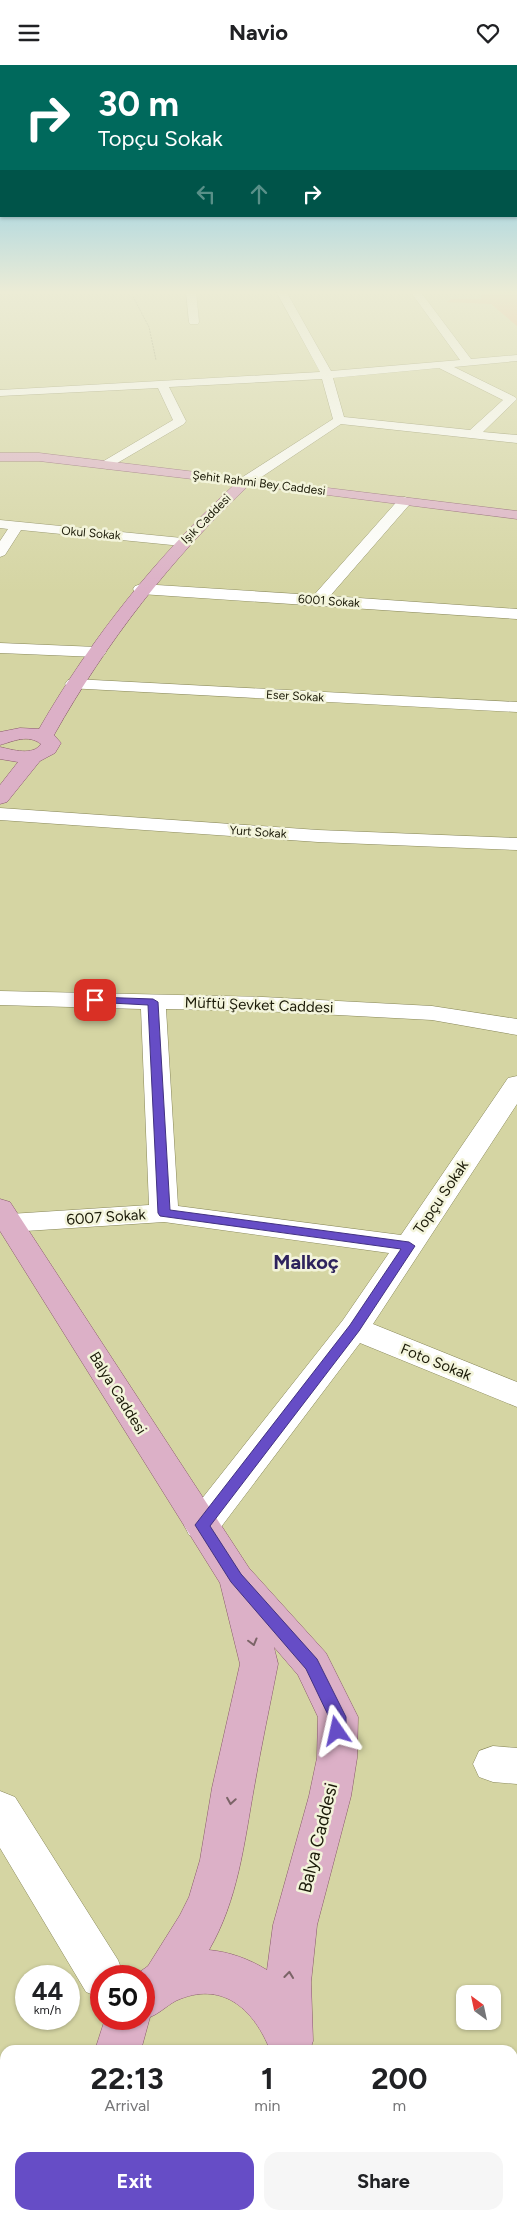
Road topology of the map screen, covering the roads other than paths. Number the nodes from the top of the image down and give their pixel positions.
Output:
1 (29, 392) edge
2 (165, 392) edge
3 (332, 392) edge
4 (498, 392) edge
5 (0, 393) edge
6 (514, 399) edge
7 (339, 419) junction
8 (473, 434) junction
9 (517, 439) edge
10 (0, 457) edge
11 (107, 465) junction
12 (246, 481) junction
13 (405, 501) junction
14 (516, 516) edge
15 (0, 524) edge
16 (17, 526) junction
17 (182, 542) junction
18 (0, 552) edge
19 (141, 589) junction
20 (318, 600) junction
21 (517, 615) edge
22 (0, 648) edge
23 (97, 651) junction
24 (74, 684) junction
25 (517, 707) edge
26 (44, 736) junction
27 (4, 737) edge
28 (0, 753) edge
29 (34, 755) junction
30 (0, 798) edge
31 (0, 814) edge
32 (517, 844) edge
33 (0, 998) edge
34 (153, 1002) junction
35 (517, 1027) edge
36 (517, 1084) edge
37 (164, 1213) junction
38 (5, 1215) edge
39 (409, 1246) junction
40 (354, 1328) junction
41 (517, 1395) edge
42 (202, 1525) junction
43 (236, 1578) junction
44 (0, 1810) edge
45 (95, 1965) edge
46 (155, 1989) edge
47 (155, 1990) edge
48 (124, 2030) edge
49 (120, 2045) edge
50 (290, 2045) edge

1 - 5 street
2 - 11 street
3 - 7 street
4 - 6 street
6 - 8 street
7 - 8 street
7 - 12 street, Işık Caddesi
8 - 9 street
10 - 11 main road, Şehit Rahmi Bey Caddesi
11 - 12 main road, Şehit Rahmi Bey Caddesi
12 - 13 main road, Şehit Rahmi Bey Caddesi
12 - 17 main road, Işık Caddesi
13 - 14 main road, Şehit Rahmi Bey Caddesi
13 - 20 street
15 - 16 street, Okul Sokak
16 - 17 street, Okul Sokak
16 - 18 street
17 - 19 main road, Işık Caddesi
19 - 20 street, 6001 Sokak
19 - 23 main road, Işık Caddesi
20 - 21 street, 6001 Sokak
22 - 23 street
23 - 24 main road, Işık Caddesi
24 - 25 street, Eser Sokak
24 - 26 main road, Işık Caddesi
24 - 27 main road, Işık Caddesi
26 - 27 main road, Işık Caddesi
26 - 29 main road, Işık Caddesi
28 - 29 main road
29 - 30 main road, Işık Caddesi
31 - 32 street, Yurt Sokak
33 - 34 street, Müftü Şevket Caddesi
34 - 35 street, Müftü Şevket Caddesi
34 - 37 street
36 - 39 street, Topçu Sokak
37 - 38 street, 6007 Sokak
37 - 39 street, 6007 Sokak
38 - 42 main road, Balya Caddesi
39 - 40 street, Topçu Sokak
40 - 41 street, Foto Sokak
40 - 42 street, Topçu Sokak
42 - 43 main road, Balya Caddesi
43 -> 46 main road, Balya Caddesi
50 -> 43 main road, Balya Caddesi
44 - 45 street
47 - 50 main road, Balya Caddesi
48 - 49 main road

